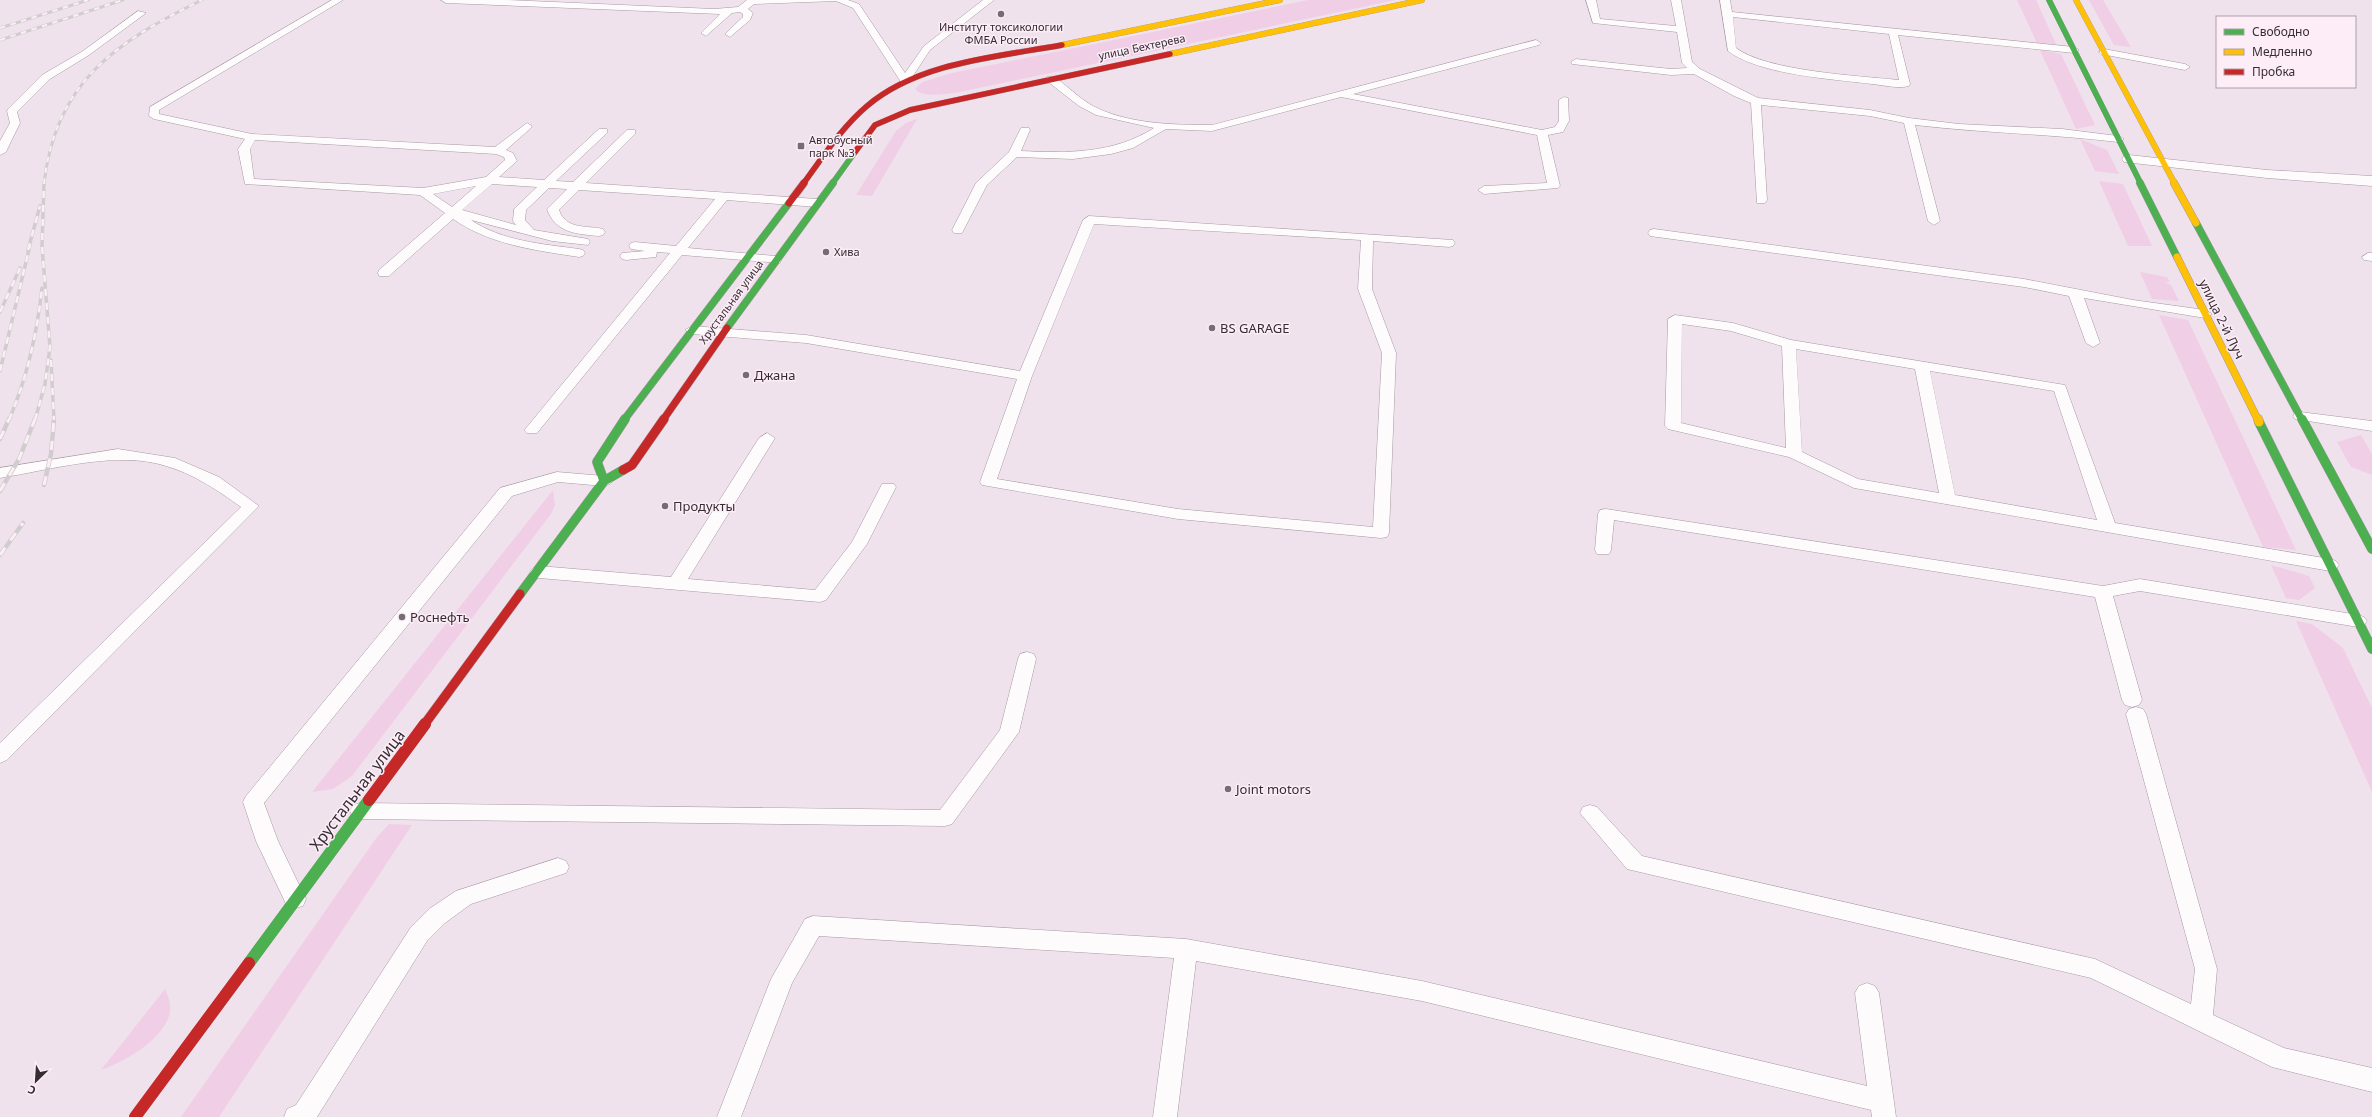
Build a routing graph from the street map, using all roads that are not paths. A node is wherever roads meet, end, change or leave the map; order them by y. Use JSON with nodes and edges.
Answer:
{"nodes":[{"id":1,"x":338,"y":0,"type":"edge"},
{"id":2,"x":446,"y":0,"type":"edge"},
{"id":3,"x":752,"y":0,"type":"edge"},
{"id":4,"x":833,"y":0,"type":"edge"},
{"id":5,"x":840,"y":0,"type":"edge"},
{"id":6,"x":989,"y":0,"type":"edge"},
{"id":7,"x":1280,"y":0,"type":"edge"},
{"id":8,"x":1422,"y":0,"type":"edge"},
{"id":9,"x":1591,"y":0,"type":"edge"},
{"id":10,"x":1676,"y":0,"type":"edge"},
{"id":11,"x":1725,"y":0,"type":"edge"},
{"id":12,"x":2049,"y":0,"type":"edge"},
{"id":13,"x":2076,"y":0,"type":"edge"},
{"id":14,"x":639,"y":4,"type":"edge"},
{"id":15,"x":742,"y":9,"type":"junction"},
{"id":16,"x":729,"y":11,"type":"junction"},
{"id":17,"x":141,"y":13,"type":"dead end"},
{"id":18,"x":1728,"y":14,"type":"junction"},
{"id":19,"x":1680,"y":29,"type":"junction"},
{"id":20,"x":1893,"y":32,"type":"junction"},
{"id":21,"x":706,"y":33,"type":"dead end"},
{"id":22,"x":730,"y":34,"type":"dead end"},
{"id":23,"x":1536,"y":43,"type":"dead end"},
{"id":24,"x":2074,"y":50,"type":"junction"},
{"id":25,"x":2104,"y":52,"type":"junction"},
{"id":26,"x":1576,"y":62,"type":"dead end"},
{"id":27,"x":2185,"y":67,"type":"dead end"},
{"id":28,"x":1696,"y":71,"type":"junction"},
{"id":29,"x":1051,"y":79,"type":"junction"},
{"id":30,"x":905,"y":80,"type":"junction"},
{"id":31,"x":1341,"y":95,"type":"junction"},
{"id":32,"x":905,"y":96,"type":"dead end"},
{"id":33,"x":915,"y":99,"type":"dead end"},
{"id":34,"x":1564,"y":100,"type":"dead end"},
{"id":35,"x":1756,"y":100,"type":"junction"},
{"id":36,"x":947,"y":101,"type":"junction"},
{"id":37,"x":12,"y":112,"type":"junction"},
{"id":38,"x":0,"y":113,"type":"edge"},
{"id":39,"x":1909,"y":120,"type":"junction"},
{"id":40,"x":527,"y":126,"type":"dead end"},
{"id":41,"x":848,"y":126,"type":"joint"},
{"id":42,"x":1164,"y":126,"type":"junction"},
{"id":43,"x":871,"y":129,"type":"joint"},
{"id":44,"x":603,"y":130,"type":"dead end"},
{"id":45,"x":1025,"y":130,"type":"dead end"},
{"id":46,"x":631,"y":132,"type":"dead end"},
{"id":47,"x":1542,"y":133,"type":"junction"},
{"id":48,"x":252,"y":137,"type":"junction"},
{"id":49,"x":2118,"y":139,"type":"junction"},
{"id":50,"x":498,"y":151,"type":"junction"},
{"id":51,"x":0,"y":152,"type":"edge"},
{"id":52,"x":1014,"y":154,"type":"junction"},
{"id":53,"x":2129,"y":159,"type":"junction"},
{"id":54,"x":2164,"y":163,"type":"junction"},
{"id":55,"x":490,"y":180,"type":"junction"},
{"id":56,"x":2372,"y":181,"type":"edge"},
{"id":57,"x":547,"y":184,"type":"junction"},
{"id":58,"x":576,"y":186,"type":"junction"},
{"id":59,"x":1484,"y":190,"type":"dead end"},
{"id":60,"x":423,"y":192,"type":"junction"},
{"id":61,"x":723,"y":197,"type":"junction"},
{"id":62,"x":1761,"y":200,"type":"dead end"},
{"id":63,"x":790,"y":201,"type":"junction"},
{"id":64,"x":817,"y":203,"type":"junction"},
{"id":65,"x":454,"y":212,"type":"junction"},
{"id":66,"x":1934,"y":221,"type":"dead end"},
{"id":67,"x":529,"y":230,"type":"junction"},
{"id":68,"x":958,"y":230,"type":"dead end"},
{"id":69,"x":598,"y":232,"type":"dead end"},
{"id":70,"x":1654,"y":232,"type":"dead end"},
{"id":71,"x":644,"y":236,"type":"dead end"},
{"id":72,"x":1367,"y":237,"type":"junction"},
{"id":73,"x":589,"y":242,"type":"dead end"},
{"id":74,"x":1449,"y":242,"type":"dead end"},
{"id":75,"x":636,"y":246,"type":"dead end"},
{"id":76,"x":680,"y":250,"type":"junction"},
{"id":77,"x":579,"y":253,"type":"dead end"},
{"id":78,"x":626,"y":256,"type":"dead end"},
{"id":79,"x":746,"y":259,"type":"junction"},
{"id":80,"x":776,"y":260,"type":"junction"},
{"id":81,"x":384,"y":273,"type":"dead end"},
{"id":82,"x":2074,"y":293,"type":"junction"},
{"id":83,"x":2205,"y":314,"type":"junction"},
{"id":84,"x":692,"y":330,"type":"junction"},
{"id":85,"x":724,"y":332,"type":"junction"},
{"id":86,"x":2093,"y":343,"type":"dead end"},
{"id":87,"x":1790,"y":344,"type":"junction"},
{"id":88,"x":1922,"y":366,"type":"junction"},
{"id":89,"x":1025,"y":376,"type":"junction"},
{"id":90,"x":2300,"y":416,"type":"junction"},
{"id":91,"x":2372,"y":426,"type":"edge"},
{"id":92,"x":532,"y":430,"type":"dead end"},
{"id":93,"x":766,"y":438,"type":"dead end"},
{"id":94,"x":1794,"y":454,"type":"junction"},
{"id":95,"x":0,"y":473,"type":"edge"},
{"id":96,"x":604,"y":481,"type":"junction"},
{"id":97,"x":888,"y":487,"type":"dead end"},
{"id":98,"x":1948,"y":500,"type":"junction"},
{"id":99,"x":2108,"y":527,"type":"junction"},
{"id":100,"x":2372,"y":549,"type":"edge"},
{"id":101,"x":1603,"y":550,"type":"dead end"},
{"id":102,"x":2330,"y":565,"type":"junction"},
{"id":103,"x":539,"y":572,"type":"junction"},
{"id":104,"x":676,"y":584,"type":"junction"},
{"id":105,"x":2103,"y":592,"type":"junction"},
{"id":106,"x":2358,"y":621,"type":"junction"},
{"id":107,"x":2372,"y":649,"type":"edge"},
{"id":108,"x":1027,"y":659,"type":"dead end"},
{"id":109,"x":0,"y":755,"type":"edge"},
{"id":110,"x":360,"y":811,"type":"junction"},
{"id":111,"x":1590,"y":813,"type":"dead end"},
{"id":112,"x":558,"y":866,"type":"dead end"},
{"id":113,"x":295,"y":899,"type":"junction"},
{"id":114,"x":1186,"y":949,"type":"junction"},
{"id":115,"x":1867,"y":993,"type":"dead end"},
{"id":116,"x":2201,"y":1020,"type":"junction"},
{"id":117,"x":2372,"y":1080,"type":"edge"},
{"id":118,"x":1883,"y":1109,"type":"edge"},
{"id":119,"x":135,"y":1117,"type":"edge"},
{"id":120,"x":296,"y":1117,"type":"edge"},
{"id":121,"x":729,"y":1117,"type":"edge"},
{"id":122,"x":1165,"y":1117,"type":"edge"}],
"edges":[{"from":1,"to":48,"type":"lane"},
{"from":2,"to":14,"type":"lane"},
{"from":3,"to":4,"type":"lane"},
{"from":3,"to":15,"type":"lane"},
{"from":5,"to":30,"type":"lane"},
{"from":6,"to":30,"type":"lane"},
{"from":7,"to":30,"type":"street","name":"улица Бехтерева"},
{"from":8,"to":29,"type":"street","name":"улица Бехтерева"},
{"from":9,"to":19,"type":"lane"},
{"from":10,"to":19,"type":"lane"},
{"from":11,"to":18,"type":"lane"},
{"from":12,"to":24,"type":"street","name":"улица 2-й Луч"},
{"from":13,"to":25,"type":"street","name":"улица 2-й Луч"},
{"from":14,"to":16,"type":"lane"},
{"from":15,"to":16,"type":"lane"},
{"from":15,"to":22,"type":"lane"},
{"from":16,"to":21,"type":"lane"},
{"from":17,"to":37,"type":"lane"},
{"from":18,"to":20,"type":"lane"},
{"from":18,"to":20,"type":"lane"},
{"from":19,"to":28,"type":"lane"},
{"from":20,"to":24,"type":"lane"},
{"from":23,"to":31,"type":"lane"},
{"from":24,"to":49,"type":"street","name":"улица 2-й Луч"},
{"from":25,"to":27,"type":"lane"},
{"from":25,"to":54,"type":"street","name":"улица 2-й Луч"},
{"from":26,"to":28,"type":"lane"},
{"from":28,"to":35,"type":"lane"},
{"from":29,"to":36,"type":"street","name":"улица Бехтерева"},
{"from":29,"to":42,"type":"lane"},
{"from":30,"to":32,"type":"street"},
{"from":30,"to":41,"type":"street","name":"улица Бехтерева"},
{"from":31,"to":42,"type":"lane"},
{"from":31,"to":47,"type":"lane"},
{"from":33,"to":36,"type":"street"},
{"from":34,"to":47,"type":"lane"},
{"from":35,"to":39,"type":"lane"},
{"from":35,"to":62,"type":"lane"},
{"from":36,"to":43,"type":"street","name":"улица Бехтерева"},
{"from":37,"to":38,"type":"lane"},
{"from":37,"to":51,"type":"lane"},
{"from":39,"to":49,"type":"lane"},
{"from":39,"to":66,"type":"lane"},
{"from":40,"to":50,"type":"lane"},
{"from":41,"to":63,"type":"street","name":"Хрустальная улица"},
{"from":42,"to":52,"type":"lane"},
{"from":43,"to":64,"type":"street","name":"Хрустальная улица"},
{"from":44,"to":57,"type":"lane"},
{"from":45,"to":52,"type":"lane"},
{"from":46,"to":58,"type":"lane"},
{"from":47,"to":59,"type":"lane"},
{"from":48,"to":50,"type":"lane"},
{"from":48,"to":60,"type":"lane"},
{"from":49,"to":53,"type":"street","name":"улица 2-й Луч"},
{"from":50,"to":55,"type":"lane"},
{"from":52,"to":68,"type":"lane"},
{"from":53,"to":54,"type":"street"},
{"from":53,"to":83,"type":"street","name":"улица 2-й Луч"},
{"from":54,"to":56,"type":"street"},
{"from":54,"to":90,"type":"street","name":"улица 2-й Луч"},
{"from":55,"to":57,"type":"lane"},
{"from":55,"to":60,"type":"lane"},
{"from":55,"to":65,"type":"lane"},
{"from":57,"to":58,"type":"lane"},
{"from":57,"to":67,"type":"lane"},
{"from":58,"to":61,"type":"lane"},
{"from":58,"to":69,"type":"lane"},
{"from":60,"to":65,"type":"lane"},
{"from":61,"to":63,"type":"lane"},
{"from":61,"to":76,"type":"lane"},
{"from":63,"to":64,"type":"lane"},
{"from":63,"to":79,"type":"street","name":"Хрустальная улица"},
{"from":64,"to":80,"type":"street","name":"Хрустальная улица"},
{"from":65,"to":67,"type":"lane"},
{"from":65,"to":77,"type":"lane"},
{"from":65,"to":81,"type":"lane"},
{"from":67,"to":73,"type":"lane"},
{"from":70,"to":82,"type":"lane"},
{"from":71,"to":76,"type":"lane"},
{"from":72,"to":74,"type":"lane"},
{"from":72,"to":89,"type":"lane"},
{"from":72,"to":89,"type":"lane"},
{"from":75,"to":76,"type":"lane"},
{"from":76,"to":78,"type":"lane"},
{"from":76,"to":79,"type":"lane"},
{"from":76,"to":92,"type":"lane"},
{"from":79,"to":80,"type":"lane"},
{"from":79,"to":84,"type":"street","name":"Хрустальная улица"},
{"from":80,"to":85,"type":"street","name":"Хрустальная улица"},
{"from":82,"to":83,"type":"lane"},
{"from":82,"to":86,"type":"lane"},
{"from":83,"to":102,"type":"street","name":"улица 2-й Луч"},
{"from":84,"to":85,"type":"lane"},
{"from":84,"to":96,"type":"street","name":"Хрустальная улица"},
{"from":85,"to":89,"type":"lane"},
{"from":85,"to":96,"type":"street","name":"Хрустальная улица"},
{"from":87,"to":88,"type":"lane"},
{"from":87,"to":94,"type":"lane"},
{"from":87,"to":94,"type":"lane"},
{"from":88,"to":98,"type":"lane"},
{"from":88,"to":99,"type":"lane"},
{"from":90,"to":91,"type":"lane"},
{"from":90,"to":100,"type":"street","name":"улица 2-й Луч"},
{"from":93,"to":104,"type":"lane"},
{"from":94,"to":98,"type":"lane"},
{"from":95,"to":109,"type":"lane"},
{"from":96,"to":103,"type":"street","name":"Хрустальная улица"},
{"from":96,"to":113,"type":"lane"},
{"from":97,"to":104,"type":"lane"},
{"from":98,"to":99,"type":"lane"},
{"from":99,"to":102,"type":"lane"},
{"from":101,"to":105,"type":"lane"},
{"from":102,"to":106,"type":"street","name":"улица 2-й Луч"},
{"from":103,"to":104,"type":"lane"},
{"from":103,"to":110,"type":"street","name":"Хрустальная улица"},
{"from":105,"to":106,"type":"lane"},
{"from":105,"to":116,"type":"lane"},
{"from":106,"to":107,"type":"street","name":"улица 2-й Луч"},
{"from":108,"to":110,"type":"lane"},
{"from":110,"to":113,"type":"street","name":"Хрустальная улица"},
{"from":111,"to":116,"type":"lane"},
{"from":112,"to":120,"type":"lane"},
{"from":113,"to":119,"type":"street","name":"Хрустальная улица"},
{"from":114,"to":118,"type":"lane"},
{"from":114,"to":121,"type":"lane"},
{"from":114,"to":122,"type":"lane"},
{"from":115,"to":118,"type":"lane"},
{"from":116,"to":117,"type":"lane"}]}
